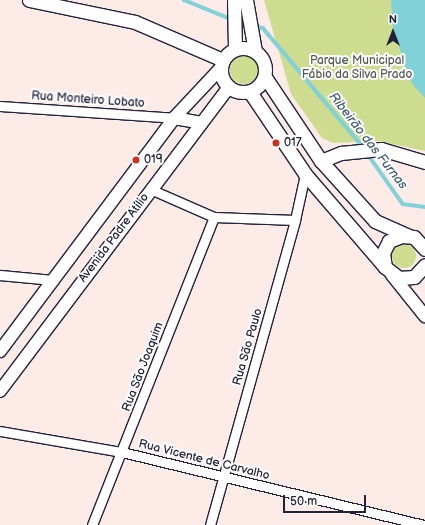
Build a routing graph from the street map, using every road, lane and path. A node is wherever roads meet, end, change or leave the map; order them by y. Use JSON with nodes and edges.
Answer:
{"nodes":[{"id":1,"x":29,"y":0,"type":"edge"},
{"id":2,"x":234,"y":0,"type":"edge"},
{"id":3,"x":247,"y":1,"type":"edge"},
{"id":4,"x":235,"y":49,"type":"junction"},
{"id":5,"x":255,"y":51,"type":"junction"},
{"id":6,"x":222,"y":64,"type":"junction"},
{"id":7,"x":265,"y":77,"type":"junction"},
{"id":8,"x":229,"y":87,"type":"junction"},
{"id":9,"x":250,"y":92,"type":"junction"},
{"id":10,"x":0,"y":106,"type":"edge"},
{"id":11,"x":174,"y":118,"type":"junction"},
{"id":12,"x":202,"y":122,"type":"junction"},
{"id":13,"x":321,"y":161,"type":"junction"},
{"id":14,"x":425,"y":162,"type":"edge"},
{"id":15,"x":305,"y":174,"type":"junction"},
{"id":16,"x":150,"y":189,"type":"junction"},
{"id":17,"x":214,"y":217,"type":"junction"},
{"id":18,"x":295,"y":220,"type":"junction"},
{"id":19,"x":409,"y":236,"type":"junction"},
{"id":20,"x":425,"y":249,"type":"edge"},
{"id":21,"x":425,"y":265,"type":"edge"},
{"id":22,"x":389,"y":271,"type":"junction"},
{"id":23,"x":0,"y":275,"type":"edge"},
{"id":24,"x":54,"y":280,"type":"junction"},
{"id":25,"x":425,"y":316,"type":"edge"},
{"id":26,"x":0,"y":351,"type":"edge"},
{"id":27,"x":0,"y":391,"type":"edge"},
{"id":28,"x":0,"y":431,"type":"edge"},
{"id":29,"x":122,"y":452,"type":"junction"},
{"id":30,"x":224,"y":477,"type":"junction"},
{"id":31,"x":92,"y":525,"type":"edge"},
{"id":32,"x":210,"y":525,"type":"edge"},
{"id":33,"x":423,"y":525,"type":"edge"}],
"edges":[{"from":1,"to":6,"type":"main road"},
{"from":2,"to":4,"type":"main road"},
{"from":3,"to":5,"type":"main road"},
{"from":4,"to":5,"type":"main road"},
{"from":4,"to":6,"type":"main road"},
{"from":5,"to":7,"type":"main road"},
{"from":6,"to":8,"type":"main road"},
{"from":6,"to":11,"type":"street","name":"Avenida Padre Atílio"},
{"from":7,"to":9,"type":"main road"},
{"from":7,"to":13,"type":"main road"},
{"from":8,"to":9,"type":"main road"},
{"from":8,"to":12,"type":"street","name":"Avenida Padre Atílio"},
{"from":9,"to":15,"type":"main road"},
{"from":10,"to":11,"type":"street","name":"Rua Monteiro Lobato"},
{"from":11,"to":12,"type":"street"},
{"from":11,"to":24,"type":"street","name":"Avenida Padre Atílio"},
{"from":12,"to":16,"type":"street","name":"Avenida Padre Atílio"},
{"from":13,"to":14,"type":"main road"},
{"from":13,"to":19,"type":"main road"},
{"from":15,"to":18,"type":"street","name":"Rua São Paulo"},
{"from":15,"to":22,"type":"main road"},
{"from":16,"to":17,"type":"street"},
{"from":16,"to":27,"type":"street","name":"Avenida Padre Atílio"},
{"from":17,"to":18,"type":"street"},
{"from":17,"to":29,"type":"street","name":"Rua São Joaquim"},
{"from":18,"to":30,"type":"street","name":"Rua São Paulo"},
{"from":19,"to":20,"type":"main road"},
{"from":19,"to":22,"type":"main road"},
{"from":21,"to":22,"type":"main road"},
{"from":22,"to":25,"type":"street"},
{"from":23,"to":24,"type":"street"},
{"from":24,"to":26,"type":"street","name":"Avenida Padre Atílio"},
{"from":28,"to":29,"type":"street","name":"Rua Vicente de Carvalho"},
{"from":29,"to":30,"type":"street","name":"Rua Vicente de Carvalho"},
{"from":29,"to":31,"type":"street","name":"Rua São Joaquim"},
{"from":30,"to":32,"type":"street","name":"Rua São Paulo"},
{"from":30,"to":33,"type":"street","name":"Rua Vicente de Carvalho"}]}
